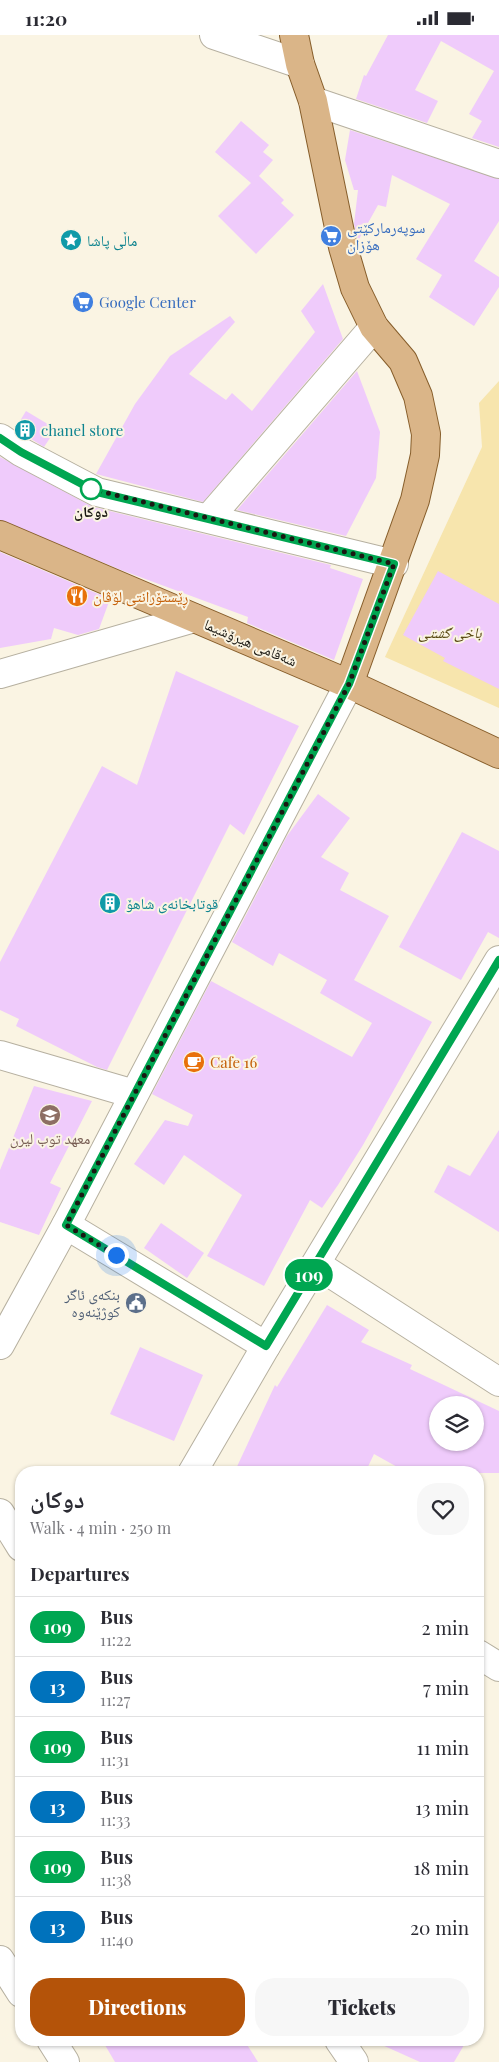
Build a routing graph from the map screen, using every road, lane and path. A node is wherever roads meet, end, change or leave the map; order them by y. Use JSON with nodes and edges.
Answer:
{"nodes":[{"id":1,"x":214,"y":35,"type":"edge"},
{"id":2,"x":294,"y":35,"type":"edge"},
{"id":3,"x":300,"y":64,"type":"junction"},
{"id":4,"x":313,"y":101,"type":"junction"},
{"id":5,"x":499,"y":164,"type":"edge"},
{"id":6,"x":374,"y":327,"type":"junction"},
{"id":7,"x":0,"y":438,"type":"edge"},
{"id":8,"x":209,"y":518,"type":"junction"},
{"id":9,"x":0,"y":535,"type":"edge"},
{"id":10,"x":394,"y":564,"type":"junction"},
{"id":11,"x":194,"y":618,"type":"junction"},
{"id":12,"x":0,"y":675,"type":"edge"},
{"id":13,"x":349,"y":684,"type":"junction"},
{"id":14,"x":499,"y":754,"type":"edge"},
{"id":15,"x":499,"y":960,"type":"edge"},
{"id":16,"x":0,"y":1055,"type":"edge"},
{"id":17,"x":134,"y":1094,"type":"junction"},
{"id":18,"x":66,"y":1225,"type":"junction"},
{"id":19,"x":316,"y":1264,"type":"junction"},
{"id":20,"x":0,"y":1345,"type":"edge"},
{"id":21,"x":266,"y":1346,"type":"junction"},
{"id":22,"x":499,"y":1382,"type":"edge"},
{"id":23,"x":196,"y":1466,"type":"edge"},
{"id":24,"x":0,"y":1513,"type":"edge"},
{"id":25,"x":15,"y":1537,"type":"edge"},
{"id":26,"x":484,"y":1658,"type":"edge"},
{"id":27,"x":499,"y":1667,"type":"edge"},
{"id":28,"x":0,"y":1960,"type":"edge"},
{"id":29,"x":15,"y":1984,"type":"edge"},
{"id":30,"x":55,"y":2046,"type":"edge"},
{"id":31,"x":343,"y":2046,"type":"edge"},
{"id":32,"x":65,"y":2062,"type":"edge"},
{"id":33,"x":354,"y":2062,"type":"edge"}],
"edges":[{"from":1,"to":3,"type":"street"},
{"from":2,"to":3,"type":"main road"},
{"from":3,"to":4,"type":"main road"},
{"from":4,"to":5,"type":"street"},
{"from":4,"to":6,"type":"main road"},
{"from":6,"to":8,"type":"street"},
{"from":6,"to":10,"type":"main road"},
{"from":7,"to":8,"type":"street"},
{"from":8,"to":10,"type":"street"},
{"from":9,"to":11,"type":"main road","name":"شەقامی هیرۆشیما"},
{"from":10,"to":13,"type":"main road"},
{"from":11,"to":12,"type":"street"},
{"from":11,"to":13,"type":"main road","name":"شەقامی هیرۆشیما"},
{"from":13,"to":14,"type":"main road","name":"شەقامی هیرۆشیما"},
{"from":13,"to":17,"type":"street"},
{"from":15,"to":19,"type":"street"},
{"from":16,"to":17,"type":"street"},
{"from":17,"to":18,"type":"street"},
{"from":18,"to":20,"type":"street"},
{"from":18,"to":21,"type":"street"},
{"from":19,"to":21,"type":"street"},
{"from":19,"to":22,"type":"street"},
{"from":21,"to":23,"type":"street"},
{"from":24,"to":25,"type":"street"},
{"from":26,"to":27,"type":"street"},
{"from":28,"to":29,"type":"street"},
{"from":30,"to":32,"type":"street"},
{"from":31,"to":33,"type":"street"}]}
